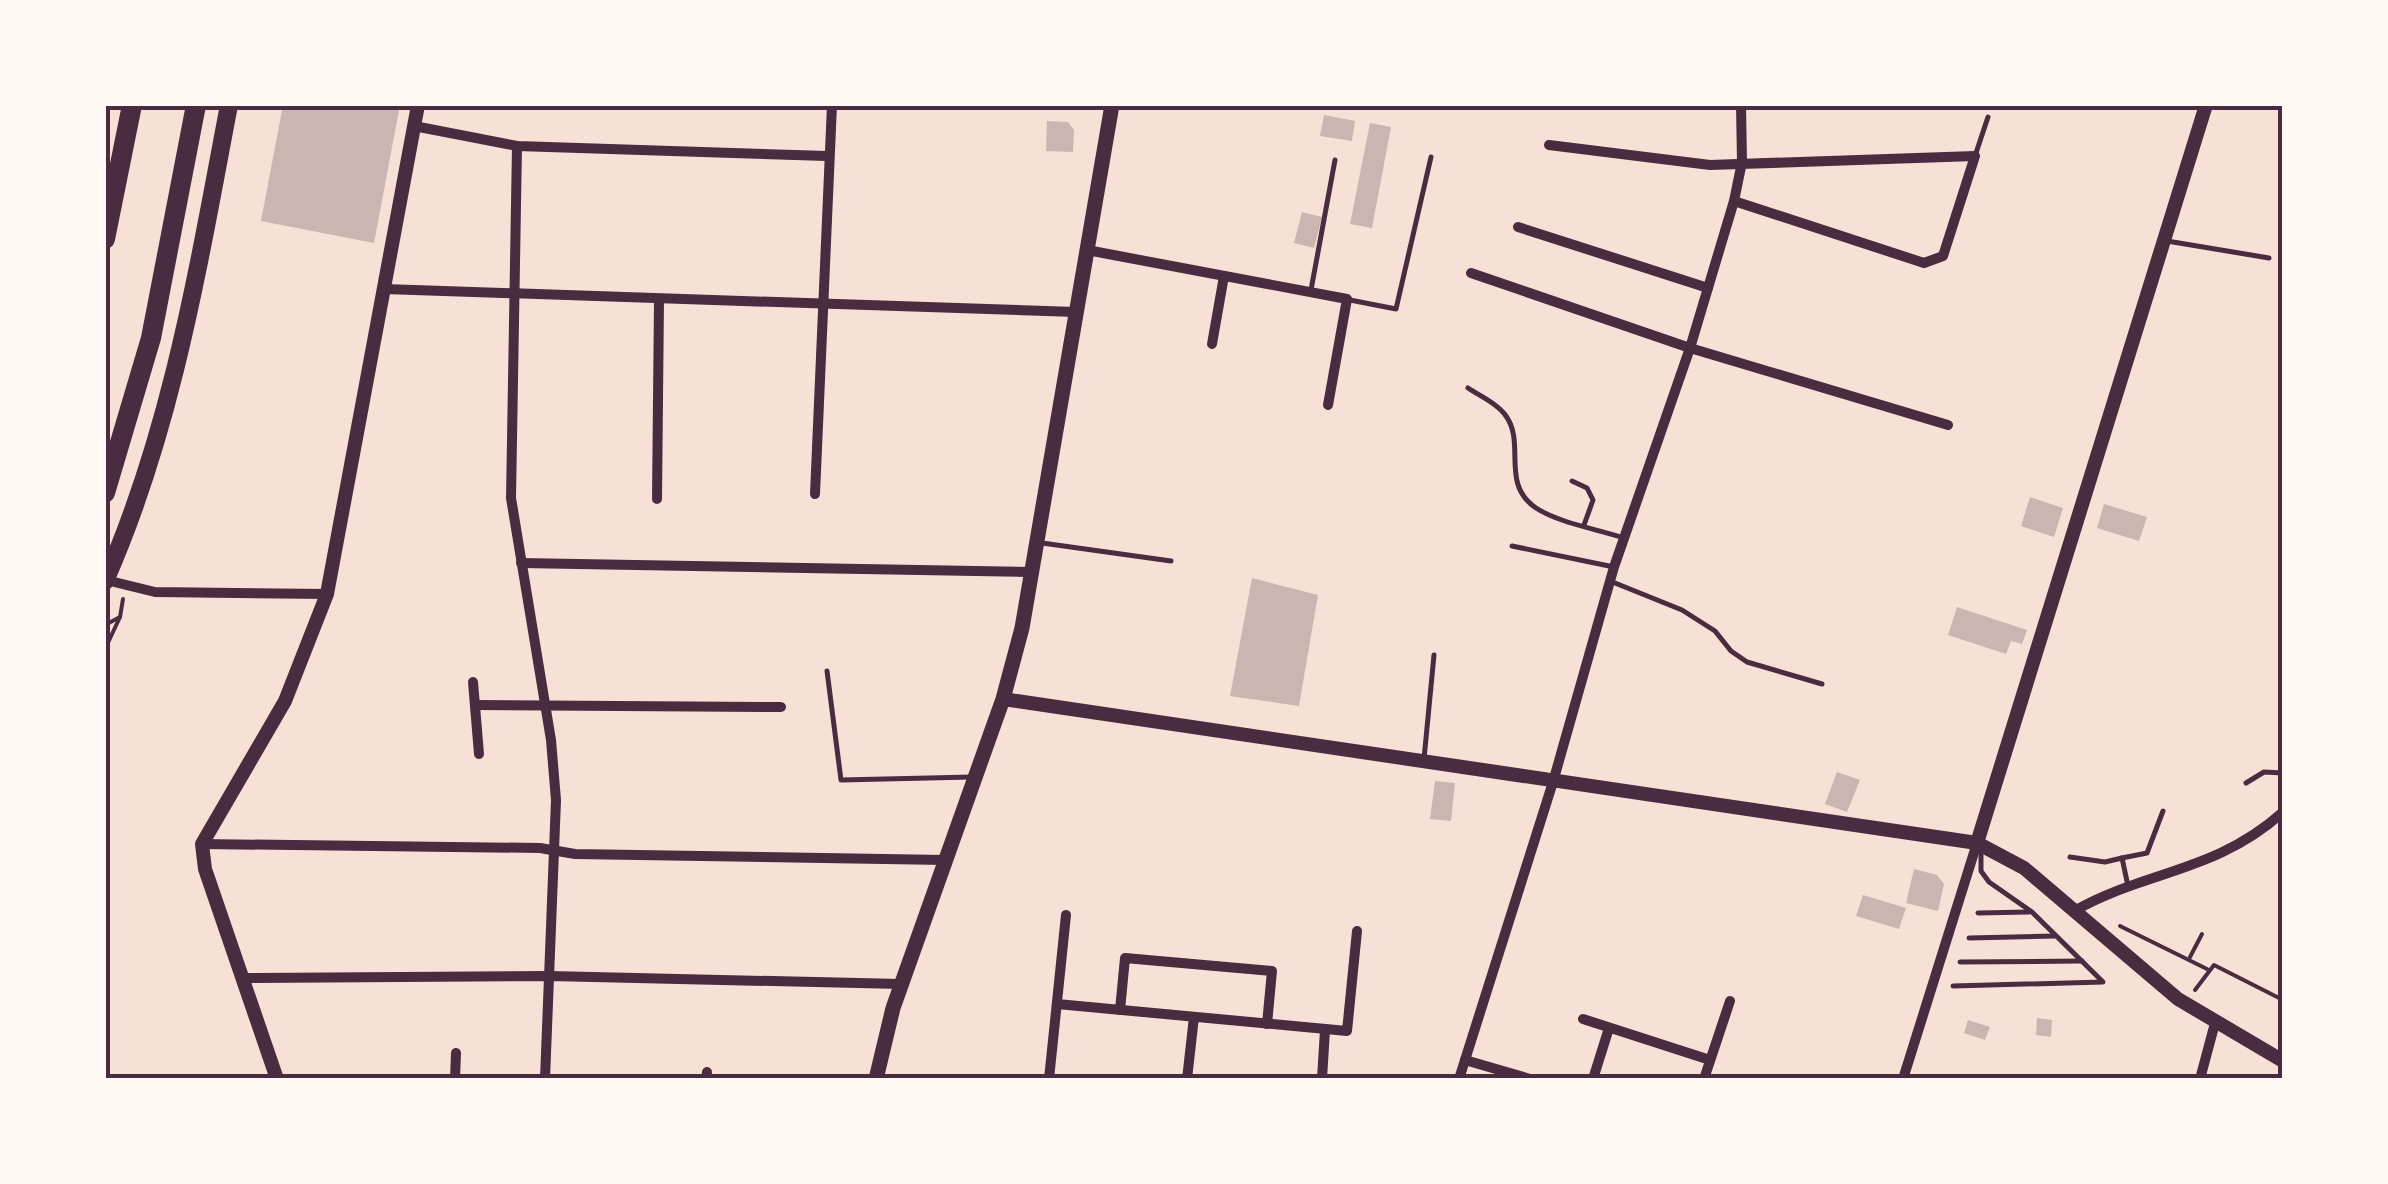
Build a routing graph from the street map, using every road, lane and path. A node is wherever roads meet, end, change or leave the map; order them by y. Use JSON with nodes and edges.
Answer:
{"nodes":[{"id":1,"x":132,"y":105,"type":"edge"},
{"id":2,"x":196,"y":105,"type":"edge"},
{"id":3,"x":229,"y":105,"type":"edge"},
{"id":4,"x":418,"y":105,"type":"edge"},
{"id":5,"x":832,"y":105,"type":"edge"},
{"id":6,"x":1112,"y":105,"type":"edge"},
{"id":7,"x":1741,"y":105,"type":"edge"},
{"id":8,"x":2206,"y":105,"type":"edge"},
{"id":9,"x":1988,"y":118,"type":"dead end"},
{"id":10,"x":414,"y":126,"type":"junction"},
{"id":11,"x":1548,"y":145,"type":"dead end"},
{"id":12,"x":517,"y":146,"type":"junction"},
{"id":13,"x":827,"y":156,"type":"junction"},
{"id":14,"x":1975,"y":156,"type":"junction"},
{"id":15,"x":1431,"y":157,"type":"dead end"},
{"id":16,"x":1335,"y":160,"type":"dead end"},
{"id":17,"x":1742,"y":162,"type":"junction"},
{"id":18,"x":1734,"y":201,"type":"junction"},
{"id":19,"x":1518,"y":227,"type":"dead end"},
{"id":20,"x":105,"y":238,"type":"edge"},
{"id":21,"x":2164,"y":241,"type":"junction"},
{"id":22,"x":1087,"y":250,"type":"junction"},
{"id":23,"x":2269,"y":258,"type":"dead end"},
{"id":24,"x":1471,"y":272,"type":"dead end"},
{"id":25,"x":1224,"y":276,"type":"junction"},
{"id":26,"x":384,"y":288,"type":"junction"},
{"id":27,"x":1708,"y":288,"type":"junction"},
{"id":28,"x":1311,"y":292,"type":"junction"},
{"id":29,"x":517,"y":295,"type":"junction"},
{"id":30,"x":1347,"y":299,"type":"junction"},
{"id":31,"x":659,"y":300,"type":"junction"},
{"id":32,"x":822,"y":304,"type":"junction"},
{"id":33,"x":1076,"y":312,"type":"junction"},
{"id":34,"x":1212,"y":344,"type":"dead end"},
{"id":35,"x":1690,"y":348,"type":"junction"},
{"id":36,"x":1468,"y":388,"type":"dead end"},
{"id":37,"x":1328,"y":405,"type":"dead end"},
{"id":38,"x":1948,"y":424,"type":"dead end"},
{"id":39,"x":1572,"y":480,"type":"dead end"},
{"id":40,"x":105,"y":493,"type":"edge"},
{"id":41,"x":814,"y":494,"type":"dead end"},
{"id":42,"x":656,"y":499,"type":"dead end"},
{"id":43,"x":1584,"y":525,"type":"junction"},
{"id":44,"x":1624,"y":538,"type":"junction"},
{"id":45,"x":1039,"y":543,"type":"junction"},
{"id":46,"x":1512,"y":546,"type":"dead end"},
{"id":47,"x":1171,"y":561,"type":"dead end"},
{"id":48,"x":521,"y":563,"type":"junction"},
{"id":49,"x":1614,"y":568,"type":"junction"},
{"id":50,"x":1033,"y":572,"type":"junction"},
{"id":51,"x":105,"y":580,"type":"edge"},
{"id":52,"x":1610,"y":580,"type":"junction"},
{"id":53,"x":126,"y":584,"type":"junction"},
{"id":54,"x":327,"y":594,"type":"junction"},
{"id":55,"x":120,"y":617,"type":"junction"},
{"id":56,"x":105,"y":625,"type":"edge"},
{"id":57,"x":105,"y":649,"type":"edge"},
{"id":58,"x":1434,"y":655,"type":"dead end"},
{"id":59,"x":827,"y":671,"type":"dead end"},
{"id":60,"x":473,"y":682,"type":"dead end"},
{"id":61,"x":1822,"y":684,"type":"dead end"},
{"id":62,"x":1003,"y":699,"type":"junction"},
{"id":63,"x":475,"y":705,"type":"junction"},
{"id":64,"x":545,"y":706,"type":"junction"},
{"id":65,"x":782,"y":707,"type":"dead end"},
{"id":66,"x":479,"y":754,"type":"dead end"},
{"id":67,"x":1423,"y":762,"type":"junction"},
{"id":68,"x":2283,"y":773,"type":"edge"},
{"id":69,"x":976,"y":776,"type":"junction"},
{"id":70,"x":1553,"y":782,"type":"junction"},
{"id":71,"x":2246,"y":782,"type":"dead end"},
{"id":72,"x":2162,"y":811,"type":"dead end"},
{"id":73,"x":2283,"y":812,"type":"edge"},
{"id":74,"x":1979,"y":843,"type":"junction"},
{"id":75,"x":202,"y":844,"type":"junction"},
{"id":76,"x":556,"y":850,"type":"junction"},
{"id":77,"x":2070,"y":857,"type":"dead end"},
{"id":78,"x":2122,"y":858,"type":"junction"},
{"id":79,"x":946,"y":860,"type":"junction"},
{"id":80,"x":2129,"y":889,"type":"junction"},
{"id":81,"x":2089,"y":902,"type":"junction"},
{"id":82,"x":2074,"y":911,"type":"junction"},
{"id":83,"x":1978,"y":912,"type":"dead end"},
{"id":84,"x":2032,"y":912,"type":"junction"},
{"id":85,"x":1066,"y":915,"type":"dead end"},
{"id":86,"x":1357,"y":930,"type":"dead end"},
{"id":87,"x":2202,"y":934,"type":"dead end"},
{"id":88,"x":2058,"y":936,"type":"junction"},
{"id":89,"x":1969,"y":938,"type":"dead end"},
{"id":90,"x":2189,"y":958,"type":"junction"},
{"id":91,"x":1960,"y":962,"type":"dead end"},
{"id":92,"x":2084,"y":962,"type":"junction"},
{"id":93,"x":2207,"y":970,"type":"junction"},
{"id":94,"x":550,"y":976,"type":"junction"},
{"id":95,"x":242,"y":978,"type":"junction"},
{"id":96,"x":901,"y":984,"type":"junction"},
{"id":97,"x":1953,"y":986,"type":"dead end"},
{"id":98,"x":2191,"y":995,"type":"dead end"},
{"id":99,"x":2283,"y":1000,"type":"edge"},
{"id":100,"x":1730,"y":1001,"type":"dead end"},
{"id":101,"x":1057,"y":1004,"type":"junction"},
{"id":102,"x":1120,"y":1010,"type":"junction"},
{"id":103,"x":1194,"y":1017,"type":"junction"},
{"id":104,"x":1582,"y":1019,"type":"dead end"},
{"id":105,"x":1267,"y":1024,"type":"junction"},
{"id":106,"x":2215,"y":1024,"type":"junction"},
{"id":107,"x":1610,"y":1028,"type":"junction"},
{"id":108,"x":1326,"y":1030,"type":"junction"},
{"id":109,"x":456,"y":1053,"type":"dead end"},
{"id":110,"x":1465,"y":1060,"type":"junction"},
{"id":111,"x":1710,"y":1060,"type":"junction"},
{"id":112,"x":2283,"y":1062,"type":"edge"},
{"id":113,"x":278,"y":1079,"type":"edge"},
{"id":114,"x":455,"y":1079,"type":"edge"},
{"id":115,"x":545,"y":1079,"type":"edge"},
{"id":116,"x":876,"y":1079,"type":"edge"},
{"id":117,"x":1048,"y":1079,"type":"edge"},
{"id":118,"x":1188,"y":1079,"type":"edge"},
{"id":119,"x":1322,"y":1079,"type":"edge"},
{"id":120,"x":1460,"y":1079,"type":"edge"},
{"id":121,"x":1530,"y":1079,"type":"edge"},
{"id":122,"x":1593,"y":1079,"type":"edge"},
{"id":123,"x":1704,"y":1079,"type":"edge"},
{"id":124,"x":1902,"y":1079,"type":"edge"},
{"id":125,"x":2200,"y":1079,"type":"edge"}],
"edges":[{"from":1,"to":20,"type":"highway"},
{"from":2,"to":40,"type":"highway"},
{"from":3,"to":51,"type":"main road"},
{"from":4,"to":10,"type":"street"},
{"from":5,"to":13,"type":"street"},
{"from":6,"to":22,"type":"main road"},
{"from":7,"to":17,"type":"street"},
{"from":8,"to":21,"type":"street"},
{"from":9,"to":14,"type":"lane"},
{"from":10,"to":12,"type":"street"},
{"from":10,"to":26,"type":"street"},
{"from":11,"to":17,"type":"street"},
{"from":12,"to":13,"type":"street"},
{"from":12,"to":29,"type":"street"},
{"from":13,"to":32,"type":"street"},
{"from":14,"to":17,"type":"street"},
{"from":14,"to":18,"type":"street"},
{"from":15,"to":30,"type":"lane"},
{"from":16,"to":28,"type":"lane"},
{"from":17,"to":18,"type":"street"},
{"from":18,"to":27,"type":"street"},
{"from":19,"to":27,"type":"street"},
{"from":21,"to":23,"type":"lane"},
{"from":21,"to":74,"type":"street"},
{"from":22,"to":25,"type":"street"},
{"from":22,"to":33,"type":"main road"},
{"from":24,"to":35,"type":"street"},
{"from":25,"to":28,"type":"street"},
{"from":25,"to":34,"type":"street"},
{"from":26,"to":29,"type":"street"},
{"from":26,"to":54,"type":"street"},
{"from":27,"to":35,"type":"street"},
{"from":28,"to":30,"type":"street"},
{"from":29,"to":31,"type":"street"},
{"from":29,"to":48,"type":"street"},
{"from":30,"to":37,"type":"street"},
{"from":31,"to":32,"type":"street"},
{"from":31,"to":42,"type":"street"},
{"from":32,"to":33,"type":"street"},
{"from":32,"to":41,"type":"street"},
{"from":33,"to":45,"type":"main road"},
{"from":35,"to":38,"type":"street"},
{"from":35,"to":44,"type":"street"},
{"from":36,"to":43,"type":"lane"},
{"from":39,"to":43,"type":"lane"},
{"from":43,"to":44,"type":"lane"},
{"from":44,"to":49,"type":"street"},
{"from":45,"to":47,"type":"lane"},
{"from":45,"to":50,"type":"main road"},
{"from":46,"to":49,"type":"lane"},
{"from":48,"to":50,"type":"street"},
{"from":48,"to":64,"type":"street"},
{"from":49,"to":52,"type":"street"},
{"from":50,"to":62,"type":"main road"},
{"from":51,"to":53,"type":"street"},
{"from":52,"to":61,"type":"lane"},
{"from":52,"to":70,"type":"street"},
{"from":53,"to":54,"type":"street"},
{"from":53,"to":55,"type":"path"},
{"from":54,"to":75,"type":"street"},
{"from":55,"to":56,"type":"path"},
{"from":55,"to":57,"type":"path"},
{"from":58,"to":67,"type":"lane"},
{"from":59,"to":69,"type":"lane"},
{"from":60,"to":63,"type":"street"},
{"from":62,"to":67,"type":"street"},
{"from":62,"to":69,"type":"main road"},
{"from":63,"to":64,"type":"street"},
{"from":63,"to":66,"type":"street"},
{"from":64,"to":65,"type":"street"},
{"from":64,"to":76,"type":"street"},
{"from":67,"to":70,"type":"street"},
{"from":68,"to":71,"type":"lane"},
{"from":69,"to":79,"type":"main road"},
{"from":70,"to":74,"type":"street"},
{"from":70,"to":110,"type":"street"},
{"from":72,"to":78,"type":"lane"},
{"from":73,"to":80,"type":"street"},
{"from":74,"to":82,"type":"street"},
{"from":74,"to":84,"type":"lane"},
{"from":74,"to":124,"type":"street"},
{"from":75,"to":76,"type":"street"},
{"from":75,"to":95,"type":"street"},
{"from":76,"to":79,"type":"street"},
{"from":76,"to":94,"type":"street"},
{"from":77,"to":78,"type":"lane"},
{"from":78,"to":80,"type":"lane"},
{"from":79,"to":96,"type":"main road"},
{"from":80,"to":81,"type":"street"},
{"from":81,"to":82,"type":"street"},
{"from":81,"to":90,"type":"path"},
{"from":82,"to":106,"type":"street"},
{"from":83,"to":84,"type":"lane"},
{"from":84,"to":88,"type":"lane"},
{"from":85,"to":101,"type":"street"},
{"from":86,"to":108,"type":"street"},
{"from":87,"to":90,"type":"path"},
{"from":88,"to":89,"type":"lane"},
{"from":88,"to":92,"type":"lane"},
{"from":90,"to":93,"type":"path"},
{"from":91,"to":92,"type":"lane"},
{"from":92,"to":97,"type":"lane"},
{"from":93,"to":98,"type":"path"},
{"from":93,"to":99,"type":"path"},
{"from":94,"to":95,"type":"street"},
{"from":94,"to":96,"type":"street"},
{"from":94,"to":115,"type":"street"},
{"from":95,"to":113,"type":"street"},
{"from":96,"to":116,"type":"main road"},
{"from":100,"to":111,"type":"street"},
{"from":101,"to":102,"type":"street"},
{"from":101,"to":117,"type":"street"},
{"from":102,"to":103,"type":"street"},
{"from":102,"to":105,"type":"street"},
{"from":103,"to":105,"type":"street"},
{"from":103,"to":118,"type":"street"},
{"from":104,"to":107,"type":"street"},
{"from":105,"to":108,"type":"street"},
{"from":106,"to":112,"type":"street"},
{"from":106,"to":125,"type":"street"},
{"from":107,"to":111,"type":"street"},
{"from":107,"to":122,"type":"street"},
{"from":108,"to":119,"type":"street"},
{"from":109,"to":114,"type":"street"},
{"from":110,"to":120,"type":"street"},
{"from":110,"to":121,"type":"street"},
{"from":111,"to":123,"type":"street"}]}
